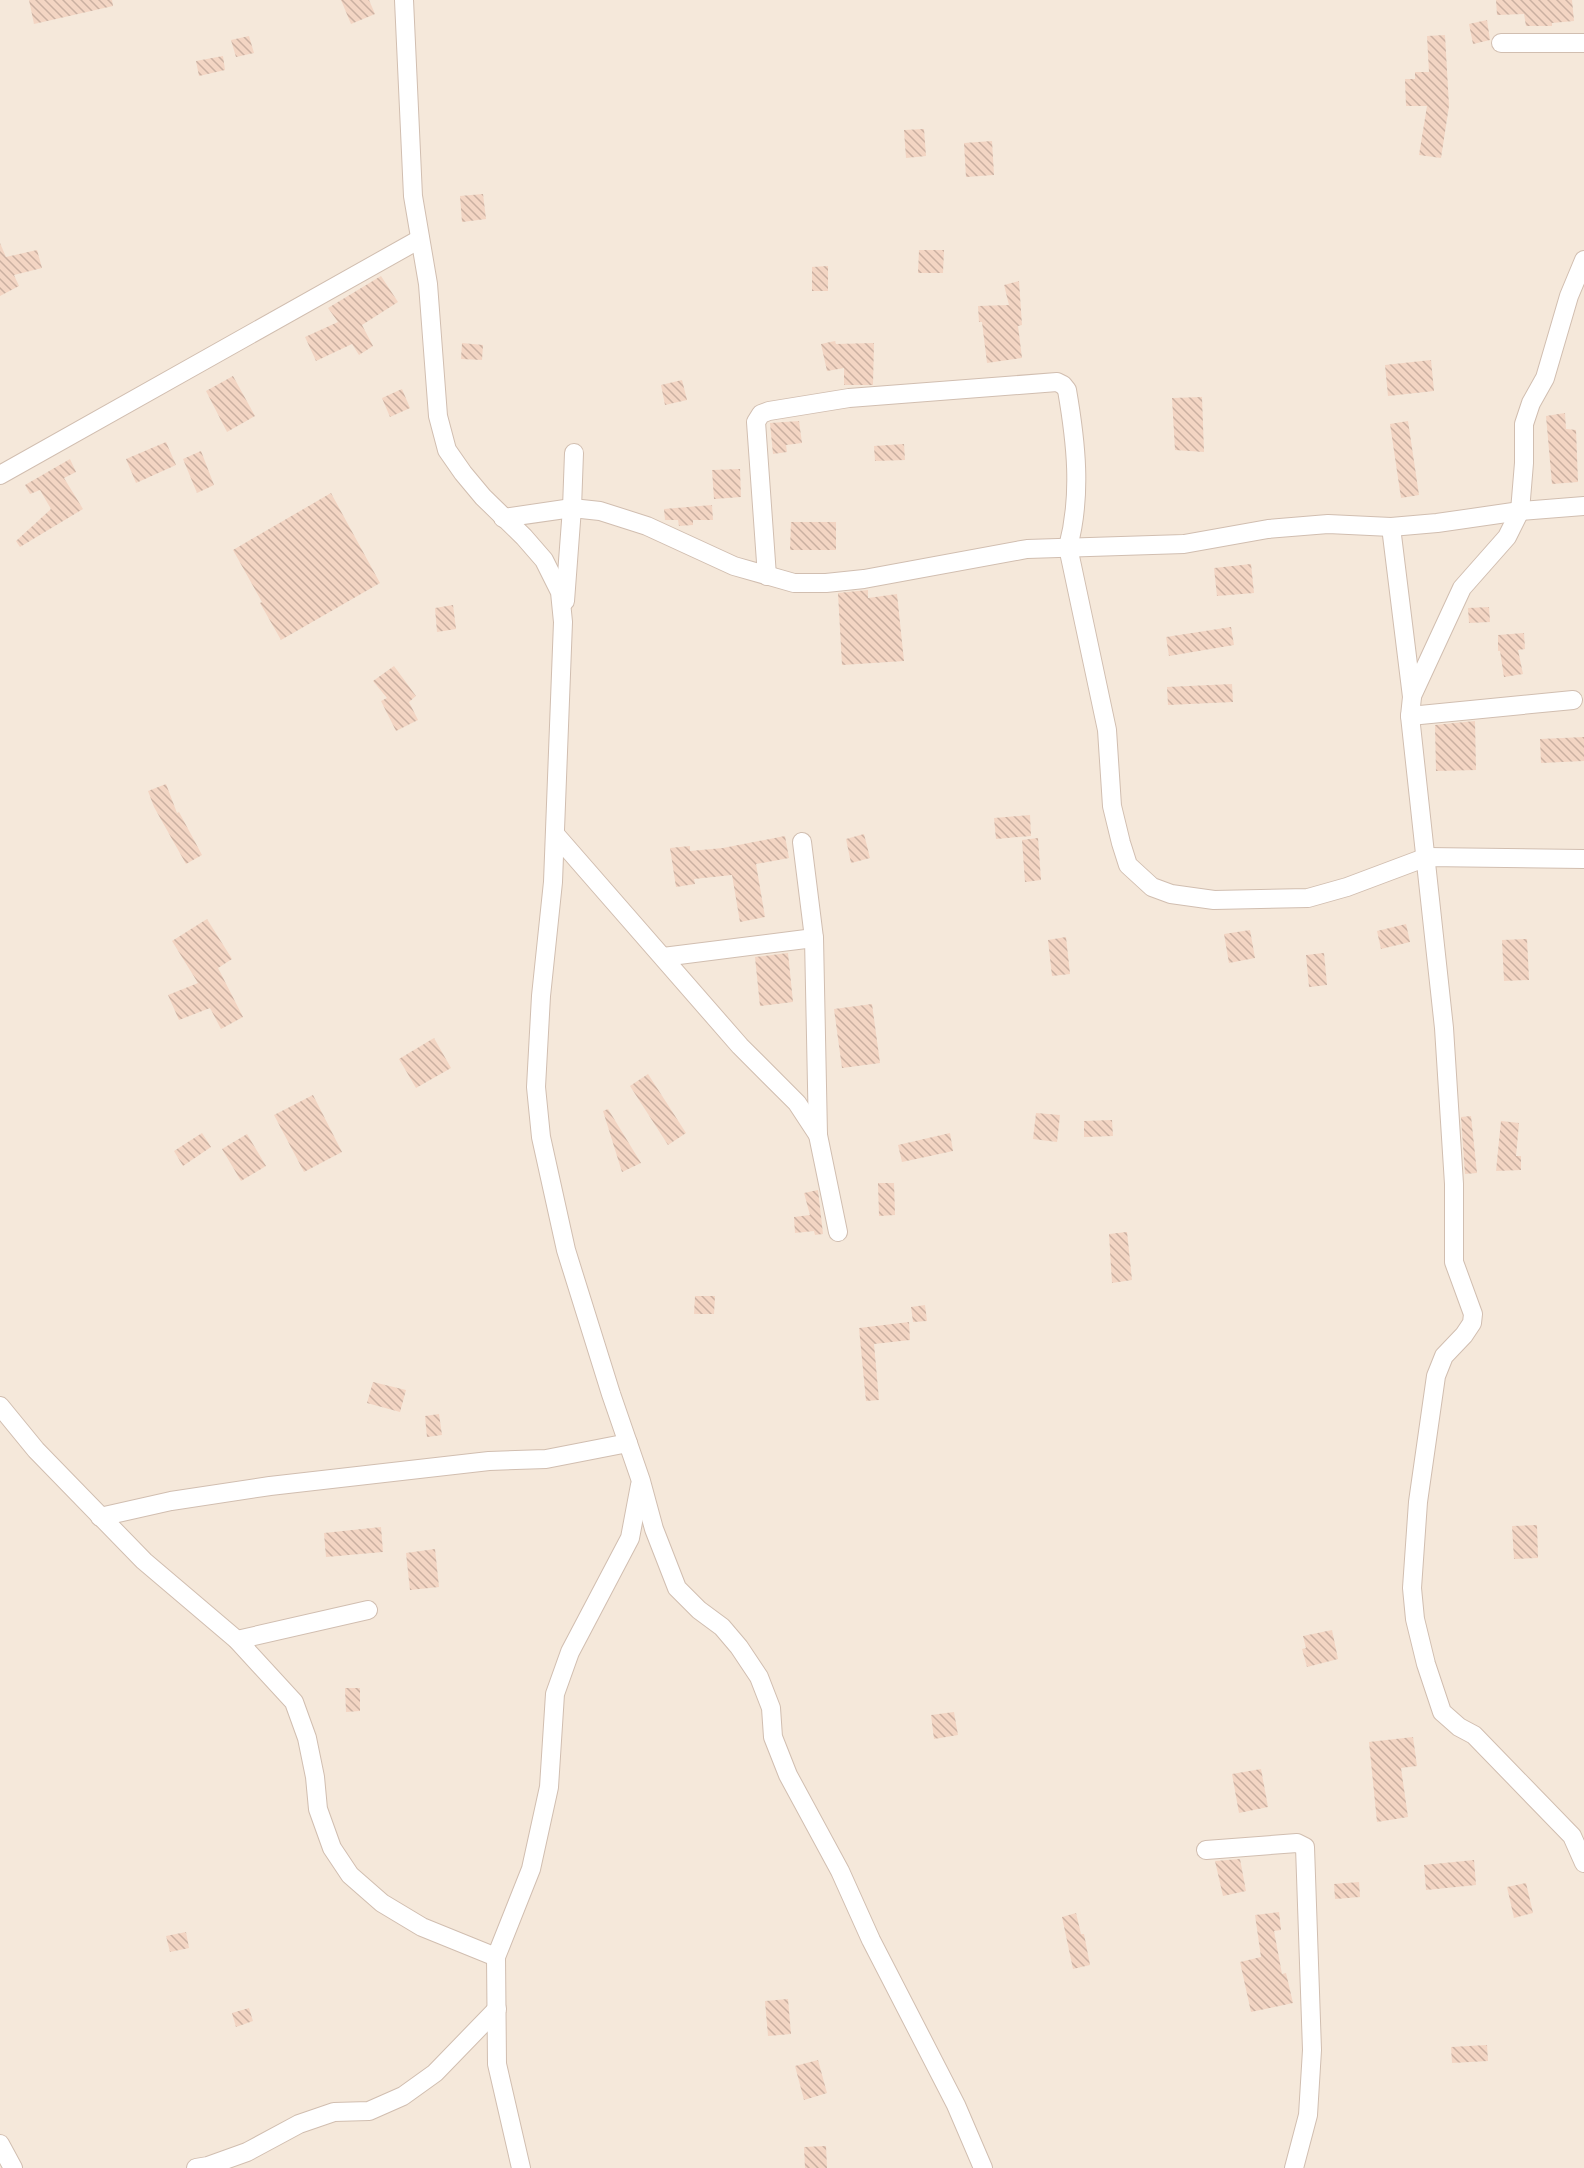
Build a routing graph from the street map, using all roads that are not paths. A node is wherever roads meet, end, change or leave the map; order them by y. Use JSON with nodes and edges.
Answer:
{"nodes":[{"id":1,"x":404,"y":0,"type":"edge"},
{"id":2,"x":1501,"y":43,"type":"dead end"},
{"id":3,"x":1584,"y":43,"type":"edge"},
{"id":4,"x":420,"y":238,"type":"junction"},
{"id":5,"x":1584,"y":260,"type":"edge"},
{"id":6,"x":574,"y":453,"type":"dead end"},
{"id":7,"x":0,"y":475,"type":"edge"},
{"id":8,"x":1584,"y":506,"type":"edge"},
{"id":9,"x":572,"y":508,"type":"junction"},
{"id":10,"x":1520,"y":511,"type":"junction"},
{"id":11,"x":503,"y":518,"type":"junction"},
{"id":12,"x":1391,"y":527,"type":"junction"},
{"id":13,"x":1068,"y":547,"type":"junction"},
{"id":14,"x":767,"y":576,"type":"junction"},
{"id":15,"x":563,"y":622,"type":"junction"},
{"id":16,"x":1412,"y":697,"type":"junction"},
{"id":17,"x":1573,"y":699,"type":"dead end"},
{"id":18,"x":1410,"y":716,"type":"junction"},
{"id":19,"x":555,"y":834,"type":"junction"},
{"id":20,"x":802,"y":842,"type":"dead end"},
{"id":21,"x":1427,"y":857,"type":"junction"},
{"id":22,"x":1584,"y":859,"type":"edge"},
{"id":23,"x":814,"y":938,"type":"junction"},
{"id":24,"x":663,"y":957,"type":"junction"},
{"id":25,"x":818,"y":1135,"type":"junction"},
{"id":26,"x":838,"y":1232,"type":"dead end"},
{"id":27,"x":0,"y":1406,"type":"edge"},
{"id":28,"x":628,"y":1443,"type":"junction"},
{"id":29,"x":641,"y":1481,"type":"junction"},
{"id":30,"x":100,"y":1517,"type":"junction"},
{"id":31,"x":368,"y":1610,"type":"dead end"},
{"id":32,"x":237,"y":1640,"type":"junction"},
{"id":33,"x":1206,"y":1850,"type":"dead end"},
{"id":34,"x":1584,"y":1863,"type":"edge"},
{"id":35,"x":496,"y":1958,"type":"junction"},
{"id":36,"x":497,"y":2008,"type":"junction"},
{"id":37,"x":0,"y":2144,"type":"edge"},
{"id":38,"x":13,"y":2168,"type":"edge"},
{"id":39,"x":196,"y":2168,"type":"edge"},
{"id":40,"x":521,"y":2168,"type":"edge"},
{"id":41,"x":983,"y":2168,"type":"edge"},
{"id":42,"x":1294,"y":2168,"type":"edge"}],
"edges":[{"from":1,"to":4,"type":"street"},
{"from":2,"to":3,"type":"street"},
{"from":4,"to":7,"type":"street"},
{"from":4,"to":11,"type":"street"},
{"from":5,"to":10,"type":"street"},
{"from":6,"to":9,"type":"street"},
{"from":8,"to":10,"type":"street"},
{"from":9,"to":11,"type":"street"},
{"from":9,"to":14,"type":"street"},
{"from":9,"to":15,"type":"street"},
{"from":10,"to":12,"type":"street"},
{"from":10,"to":16,"type":"street"},
{"from":11,"to":15,"type":"street"},
{"from":12,"to":13,"type":"street"},
{"from":12,"to":16,"type":"street"},
{"from":13,"to":14,"type":"street"},
{"from":13,"to":14,"type":"street"},
{"from":13,"to":21,"type":"street"},
{"from":15,"to":19,"type":"street"},
{"from":16,"to":18,"type":"street"},
{"from":17,"to":18,"type":"street"},
{"from":18,"to":21,"type":"street"},
{"from":19,"to":24,"type":"street"},
{"from":19,"to":28,"type":"street"},
{"from":20,"to":23,"type":"street"},
{"from":21,"to":22,"type":"street"},
{"from":21,"to":34,"type":"street"},
{"from":23,"to":24,"type":"street"},
{"from":23,"to":25,"type":"street"},
{"from":24,"to":25,"type":"street"},
{"from":25,"to":26,"type":"street"},
{"from":27,"to":30,"type":"street"},
{"from":28,"to":29,"type":"street"},
{"from":28,"to":30,"type":"street"},
{"from":29,"to":35,"type":"street"},
{"from":29,"to":41,"type":"street"},
{"from":30,"to":32,"type":"street"},
{"from":31,"to":32,"type":"street"},
{"from":32,"to":35,"type":"street"},
{"from":33,"to":42,"type":"street"},
{"from":35,"to":36,"type":"street"},
{"from":36,"to":39,"type":"street"},
{"from":36,"to":40,"type":"street"},
{"from":37,"to":38,"type":"street"}]}
